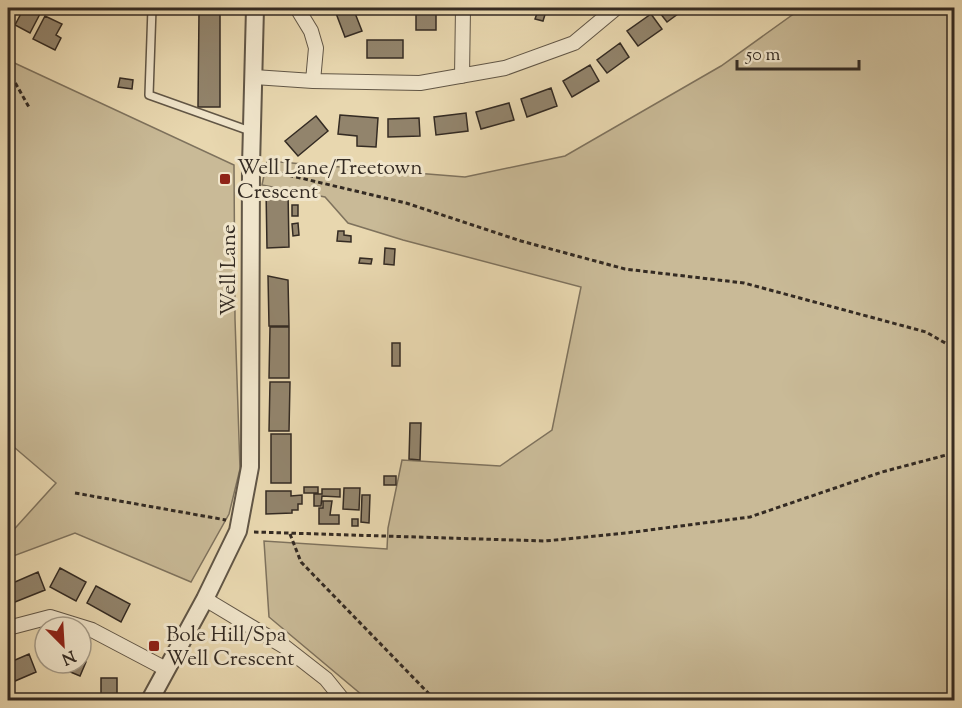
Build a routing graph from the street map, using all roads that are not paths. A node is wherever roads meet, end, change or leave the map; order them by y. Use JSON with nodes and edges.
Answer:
{"nodes":[{"id":1,"x":152,"y":8,"type":"edge"},
{"id":2,"x":255,"y":8,"type":"edge"},
{"id":3,"x":297,"y":8,"type":"edge"},
{"id":4,"x":463,"y":8,"type":"edge"},
{"id":5,"x":615,"y":8,"type":"edge"},
{"id":6,"x":254,"y":76,"type":"junction"},
{"id":7,"x":462,"y":76,"type":"junction"},
{"id":8,"x":313,"y":81,"type":"junction"},
{"id":9,"x":253,"y":132,"type":"junction"},
{"id":10,"x":205,"y":599,"type":"junction"},
{"id":11,"x":8,"y":628,"type":"edge"},
{"id":12,"x":166,"y":669,"type":"junction"},
{"id":13,"x":150,"y":700,"type":"edge"},
{"id":14,"x":342,"y":700,"type":"edge"}],
"edges":[{"from":1,"to":9,"type":"lane"},
{"from":2,"to":6,"type":"street","name":"Well Lane"},
{"from":3,"to":8,"type":"street"},
{"from":4,"to":7,"type":"street"},
{"from":5,"to":7,"type":"street"},
{"from":6,"to":8,"type":"street"},
{"from":6,"to":9,"type":"street","name":"Well Lane"},
{"from":7,"to":8,"type":"street"},
{"from":9,"to":10,"type":"street","name":"Well Lane"},
{"from":10,"to":12,"type":"street","name":"Well Lane"},
{"from":10,"to":14,"type":"street"},
{"from":11,"to":12,"type":"street"},
{"from":12,"to":13,"type":"street","name":"Well Lane"}]}
